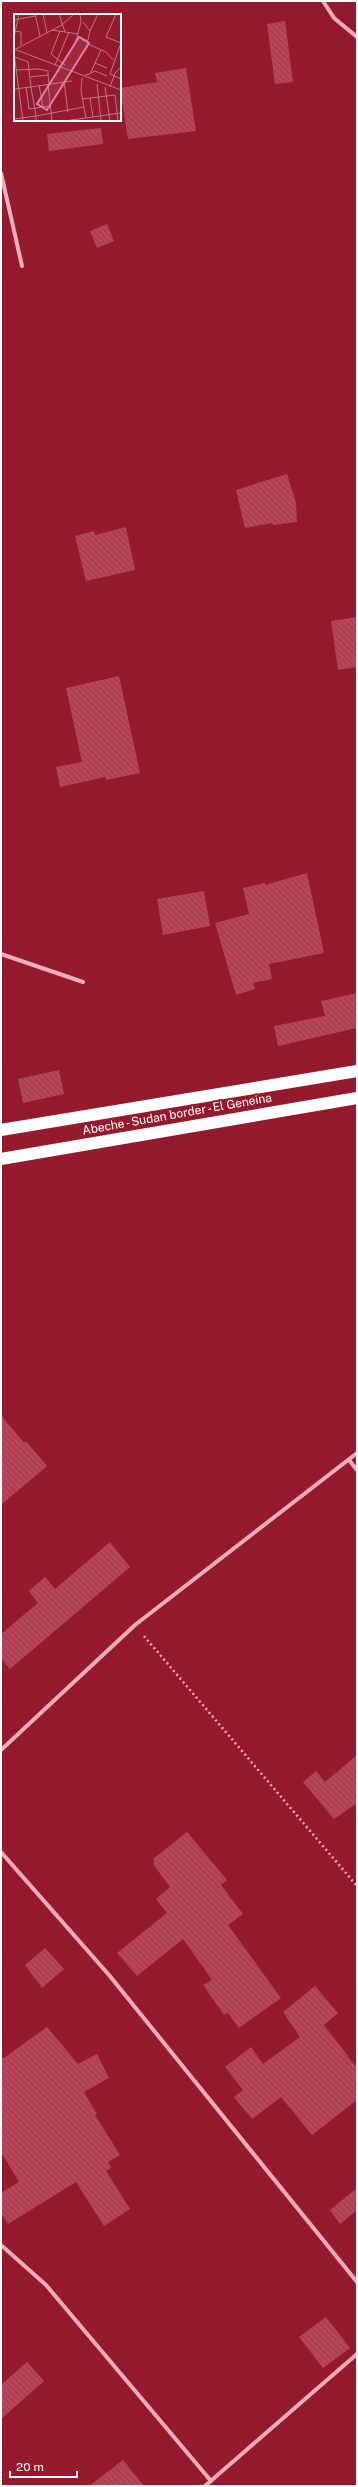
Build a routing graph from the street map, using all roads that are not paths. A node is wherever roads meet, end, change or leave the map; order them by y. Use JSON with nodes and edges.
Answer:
{"nodes":[{"id":1,"x":323,"y":1,"type":"edge"},
{"id":2,"x":357,"y":37,"type":"edge"},
{"id":3,"x":1,"y":172,"type":"edge"},
{"id":4,"x":22,"y":266,"type":"dead end"},
{"id":5,"x":1,"y":954,"type":"edge"},
{"id":6,"x":83,"y":982,"type":"dead end"},
{"id":7,"x":357,"y":1071,"type":"edge"},
{"id":8,"x":357,"y":1098,"type":"edge"},
{"id":9,"x":1,"y":1130,"type":"edge"},
{"id":10,"x":1,"y":1159,"type":"edge"},
{"id":11,"x":357,"y":1453,"type":"edge"},
{"id":12,"x":349,"y":1460,"type":"junction"},
{"id":13,"x":357,"y":1470,"type":"edge"},
{"id":14,"x":1,"y":1750,"type":"edge"},
{"id":15,"x":1,"y":1852,"type":"edge"},
{"id":16,"x":1,"y":2245,"type":"edge"},
{"id":17,"x":357,"y":2282,"type":"edge"},
{"id":18,"x":357,"y":2354,"type":"edge"},
{"id":19,"x":211,"y":2481,"type":"junction"},
{"id":20,"x":205,"y":2486,"type":"edge"}],
"edges":[{"from":1,"to":2,"type":"street"},
{"from":3,"to":4,"type":"street"},
{"from":5,"to":6,"type":"street"},
{"from":7,"to":9,"type":"highway","name":"Abeche - Sudan border - El Geneina"},
{"from":8,"to":10,"type":"highway","name":"Abeche - Sudan border - El Geneina"},
{"from":11,"to":12,"type":"street"},
{"from":12,"to":13,"type":"street"},
{"from":12,"to":14,"type":"street"},
{"from":15,"to":17,"type":"street"},
{"from":16,"to":19,"type":"street"},
{"from":18,"to":19,"type":"street"},
{"from":19,"to":20,"type":"street"}]}
